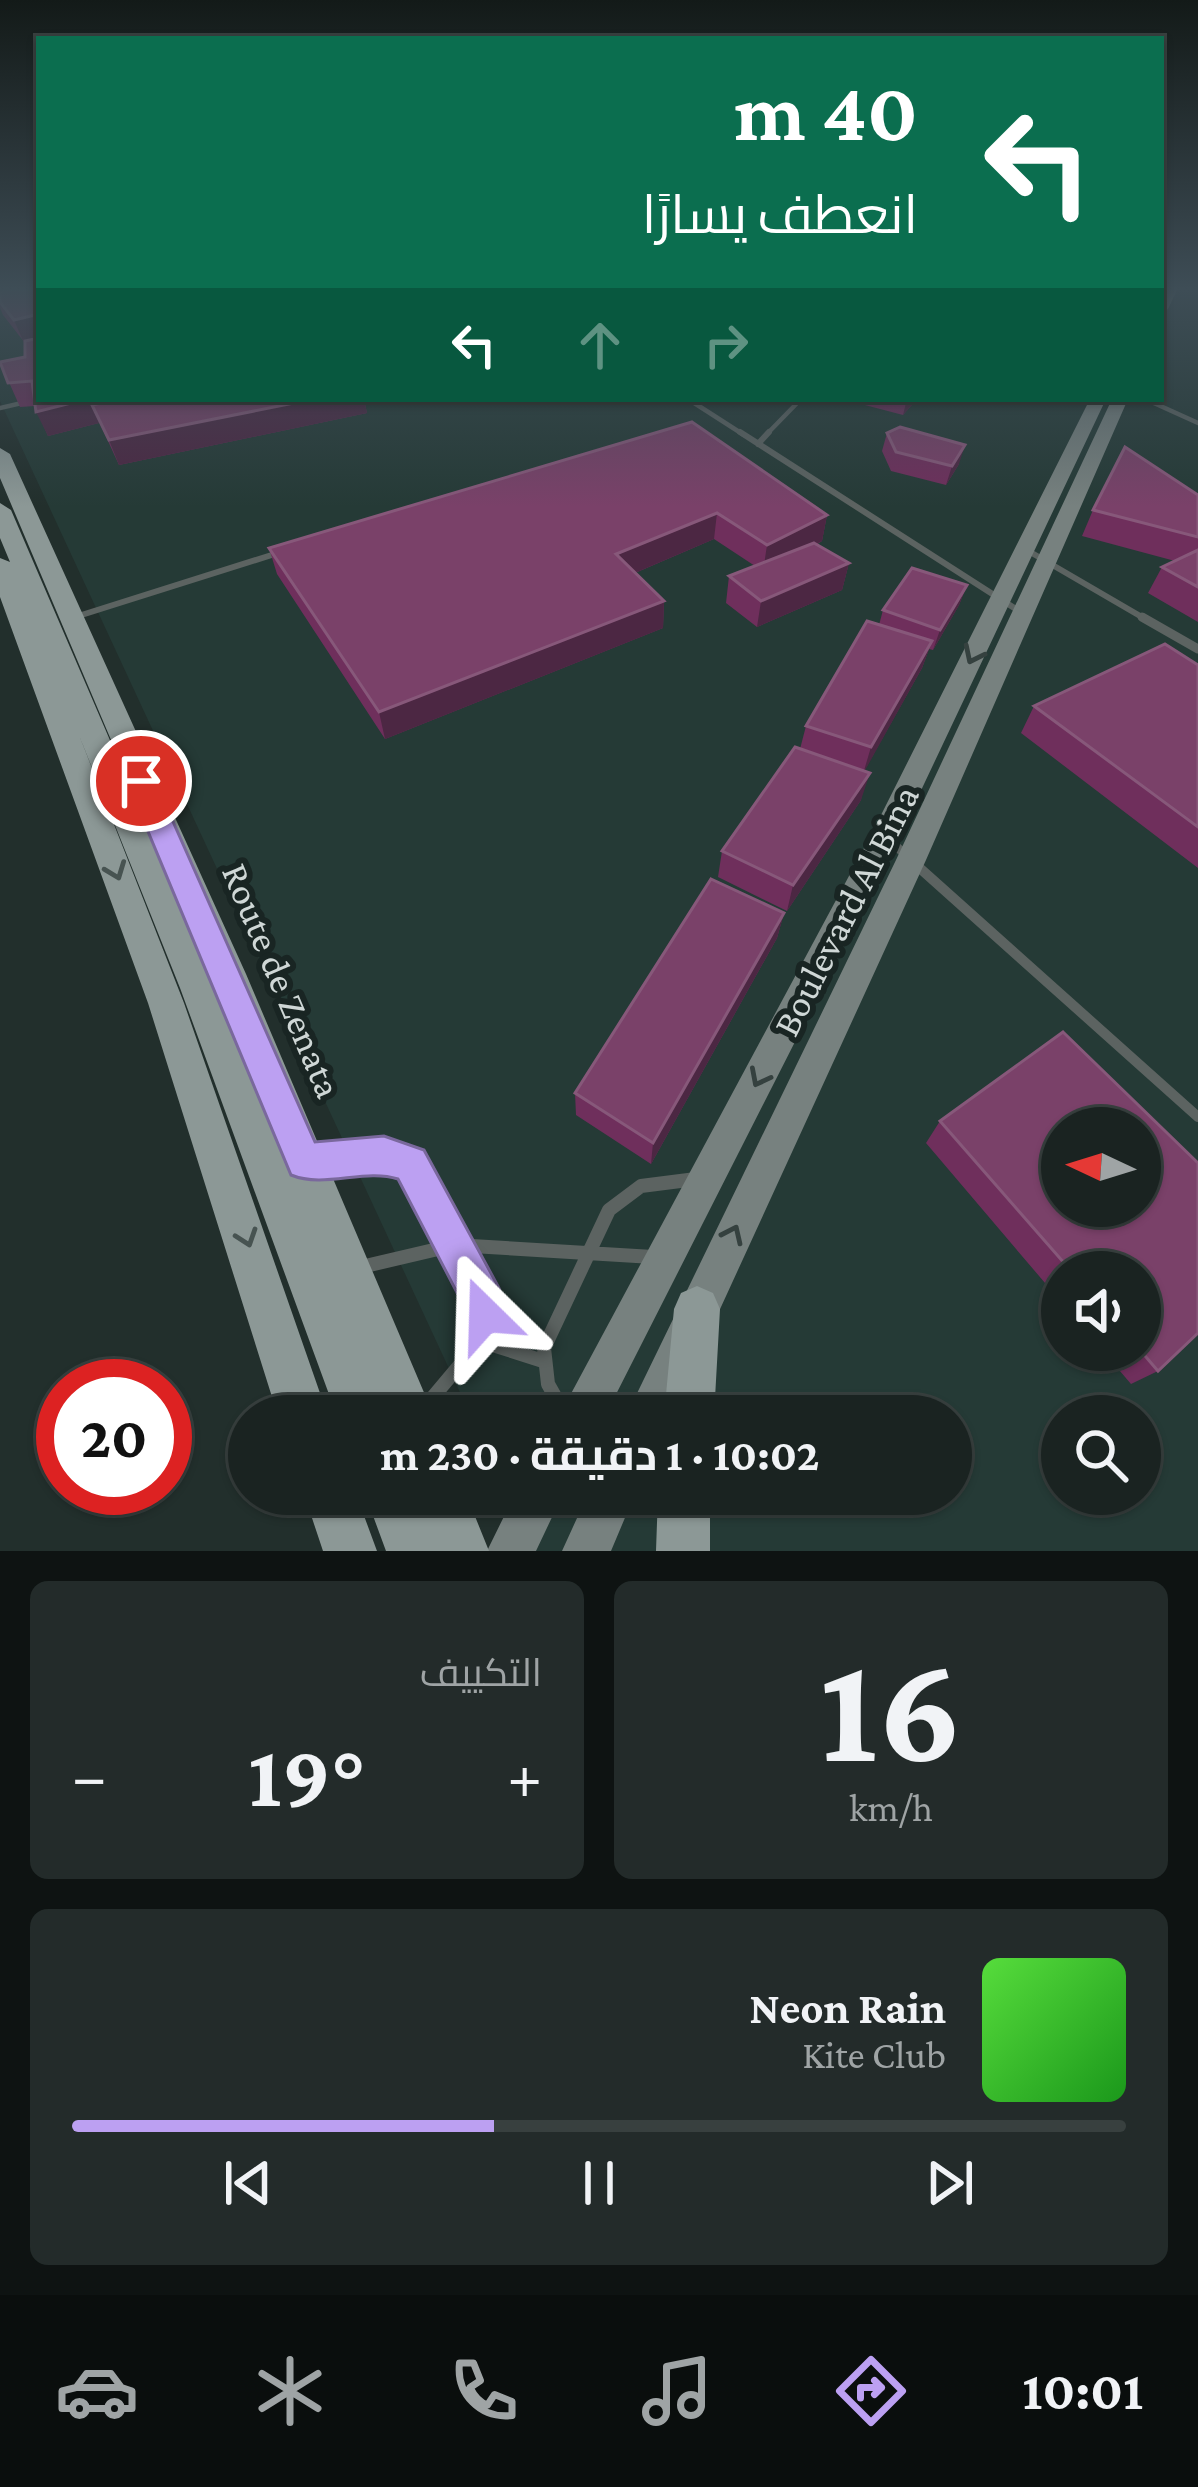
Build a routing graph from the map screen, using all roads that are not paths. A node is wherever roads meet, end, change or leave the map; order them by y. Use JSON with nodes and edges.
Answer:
{"nodes":[{"id":1,"x":36,"y":400,"type":"edge"},
{"id":2,"x":693,"y":402,"type":"edge"},
{"id":3,"x":798,"y":402,"type":"edge"},
{"id":4,"x":1097,"y":402,"type":"edge"},
{"id":5,"x":1118,"y":402,"type":"edge"},
{"id":6,"x":1152,"y":402,"type":"edge"},
{"id":7,"x":0,"y":408,"type":"edge"},
{"id":8,"x":1198,"y":423,"type":"edge"},
{"id":9,"x":758,"y":444,"type":"junction"},
{"id":10,"x":0,"y":454,"type":"edge"},
{"id":11,"x":0,"y":476,"type":"edge"},
{"id":12,"x":0,"y":510,"type":"edge"},
{"id":13,"x":298,"y":547,"type":"edge"},
{"id":14,"x":1037,"y":554,"type":"junction"},
{"id":15,"x":0,"y":565,"type":"edge"},
{"id":16,"x":1011,"y":607,"type":"junction"},
{"id":17,"x":72,"y":618,"type":"junction"},
{"id":18,"x":1198,"y":649,"type":"edge"},
{"id":19,"x":885,"y":837,"type":"junction"},
{"id":20,"x":911,"y":860,"type":"junction"},
{"id":21,"x":1198,"y":1117,"type":"edge"},
{"id":22,"x":305,"y":1161,"type":"junction"},
{"id":23,"x":707,"y":1178,"type":"junction"},
{"id":24,"x":455,"y":1245,"type":"junction"},
{"id":25,"x":588,"y":1254,"type":"junction"},
{"id":26,"x":664,"y":1258,"type":"junction"},
{"id":27,"x":349,"y":1269,"type":"junction"},
{"id":28,"x":697,"y":1309,"type":"junction"},
{"id":29,"x":480,"y":1341,"type":"junction"},
{"id":30,"x":543,"y":1361,"type":"junction"},
{"id":31,"x":296,"y":1395,"type":"edge"},
{"id":32,"x":354,"y":1395,"type":"edge"},
{"id":33,"x":383,"y":1395,"type":"edge"},
{"id":34,"x":404,"y":1395,"type":"edge"},
{"id":35,"x":432,"y":1395,"type":"edge"},
{"id":36,"x":554,"y":1395,"type":"edge"},
{"id":37,"x":592,"y":1395,"type":"edge"},
{"id":38,"x":658,"y":1395,"type":"edge"},
{"id":39,"x":691,"y":1395,"type":"edge"},
{"id":40,"x":337,"y":1515,"type":"edge"},
{"id":41,"x":399,"y":1515,"type":"edge"},
{"id":42,"x":430,"y":1515,"type":"edge"},
{"id":43,"x":448,"y":1515,"type":"edge"},
{"id":44,"x":529,"y":1515,"type":"edge"},
{"id":45,"x":602,"y":1515,"type":"edge"},
{"id":46,"x":684,"y":1515,"type":"edge"},
{"id":47,"x":350,"y":1551,"type":"edge"},
{"id":48,"x":412,"y":1551,"type":"edge"},
{"id":49,"x":444,"y":1551,"type":"edge"},
{"id":50,"x":462,"y":1551,"type":"edge"},
{"id":51,"x":511,"y":1551,"type":"edge"},
{"id":52,"x":586,"y":1551,"type":"edge"},
{"id":53,"x":683,"y":1551,"type":"edge"}],
"edges":[{"from":1,"to":7,"type":"lane"},
{"from":2,"to":9,"type":"lane"},
{"from":3,"to":9,"type":"lane"},
{"from":4,"to":14,"type":"main road","name":"Boulevard Al Bina"},
{"from":5,"to":14,"type":"main road","name":"Boulevard Al Bina"},
{"from":6,"to":8,"type":"lane"},
{"from":9,"to":16,"type":"lane"},
{"from":10,"to":17,"type":"main road","name":"Route de Zenata"},
{"from":11,"to":33,"type":"main road","name":"Route de Zenata"},
{"from":12,"to":32,"type":"main road","name":"Route de Zenata"},
{"from":13,"to":17,"type":"lane"},
{"from":14,"to":16,"type":"main road","name":"Boulevard Al Bina"},
{"from":14,"to":18,"type":"lane"},
{"from":15,"to":31,"type":"main road","one_way":true},
{"from":16,"to":19,"type":"main road","name":"Boulevard Al Bina","one_way":true},
{"from":16,"to":20,"type":"main road","name":"Boulevard Al Bina"},
{"from":17,"to":22,"type":"main road","name":"Route de Zenata"},
{"from":19,"to":20,"type":"lane"},
{"from":19,"to":23,"type":"main road","name":"Boulevard Al Bina","one_way":true},
{"from":20,"to":21,"type":"lane"},
{"from":28,"to":20,"type":"main road","name":"Boulevard Al Bina","one_way":true},
{"from":22,"to":24,"type":"lane"},
{"from":22,"to":27,"type":"main road","name":"Route de Zenata"},
{"from":23,"to":25,"type":"lane"},
{"from":23,"to":26,"type":"main road","name":"Boulevard Al Bina"},
{"from":24,"to":25,"type":"lane"},
{"from":24,"to":27,"type":"lane"},
{"from":24,"to":29,"type":"lane"},
{"from":25,"to":26,"type":"lane"},
{"from":25,"to":30,"type":"lane"},
{"from":26,"to":37,"type":"main road","name":"Boulevard Al Bina"},
{"from":27,"to":34,"type":"main road","name":"Route de Zenata"},
{"from":28,"to":38,"type":"main road","name":"Boulevard Al Bina"},
{"from":28,"to":39,"type":"main road"},
{"from":29,"to":30,"type":"lane"},
{"from":29,"to":35,"type":"lane"},
{"from":30,"to":36,"type":"lane"},
{"from":40,"to":47,"type":"main road"},
{"from":41,"to":48,"type":"main road"},
{"from":42,"to":49,"type":"main road"},
{"from":43,"to":50,"type":"main road"},
{"from":44,"to":51,"type":"main road"},
{"from":45,"to":52,"type":"main road"},
{"from":46,"to":53,"type":"main road"}]}
